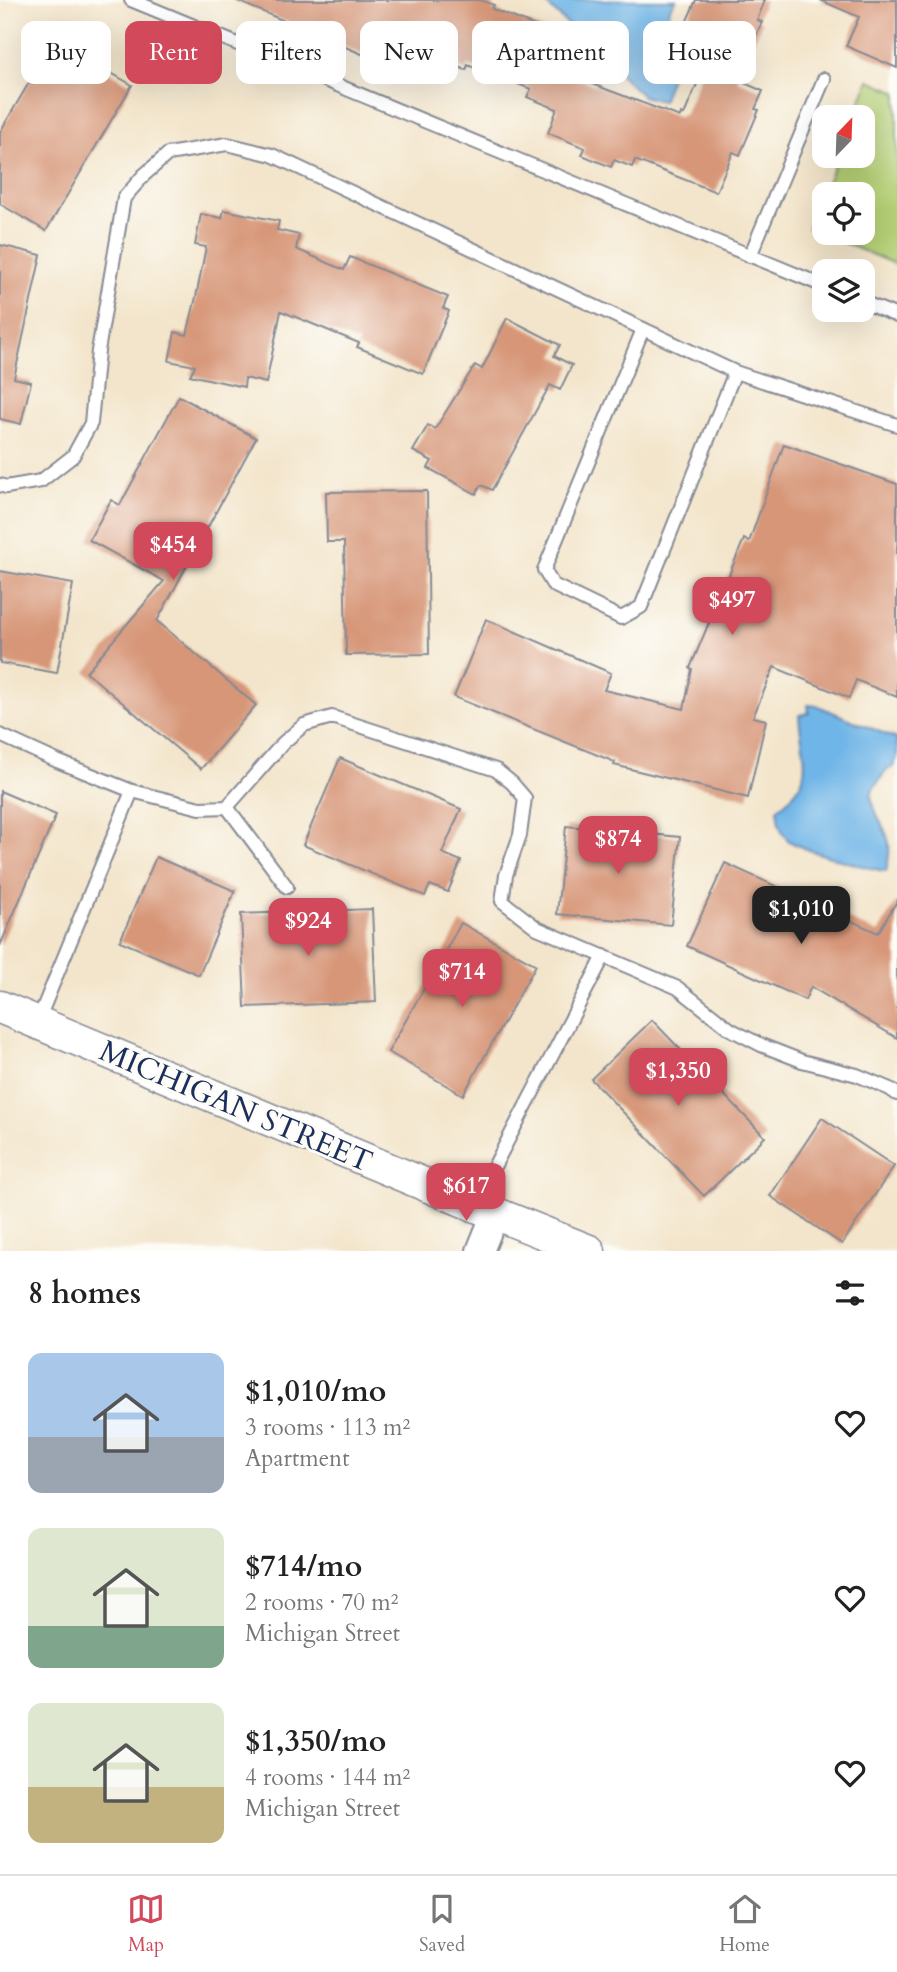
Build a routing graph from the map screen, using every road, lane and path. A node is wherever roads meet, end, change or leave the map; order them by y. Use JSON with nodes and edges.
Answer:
{"nodes":[{"id":1,"x":131,"y":0,"type":"edge"},
{"id":2,"x":824,"y":79,"type":"dead end"},
{"id":3,"x":750,"y":256,"type":"junction"},
{"id":4,"x":812,"y":281,"type":"edge"},
{"id":5,"x":875,"y":307,"type":"edge"},
{"id":6,"x":897,"y":316,"type":"edge"},
{"id":7,"x":643,"y":329,"type":"junction"},
{"id":8,"x":735,"y":372,"type":"junction"},
{"id":9,"x":897,"y":425,"type":"edge"},
{"id":10,"x":0,"y":485,"type":"edge"},
{"id":11,"x":0,"y":735,"type":"edge"},
{"id":12,"x":132,"y":791,"type":"junction"},
{"id":13,"x":227,"y":807,"type":"junction"},
{"id":14,"x":287,"y":887,"type":"dead end"},
{"id":15,"x":604,"y":956,"type":"junction"},
{"id":16,"x":0,"y":1007,"type":"edge"},
{"id":17,"x":37,"y":1023,"type":"junction"},
{"id":18,"x":897,"y":1094,"type":"edge"},
{"id":19,"x":485,"y":1210,"type":"junction"},
{"id":20,"x":480,"y":1251,"type":"edge"},
{"id":21,"x":589,"y":1251,"type":"edge"}],
"edges":[{"from":1,"to":3,"type":"lane"},
{"from":2,"to":3,"type":"lane"},
{"from":3,"to":4,"type":"lane"},
{"from":5,"to":6,"type":"lane"},
{"from":7,"to":8,"type":"lane"},
{"from":7,"to":8,"type":"lane"},
{"from":7,"to":10,"type":"lane"},
{"from":8,"to":9,"type":"lane"},
{"from":11,"to":12,"type":"lane"},
{"from":12,"to":13,"type":"lane"},
{"from":12,"to":17,"type":"lane"},
{"from":13,"to":14,"type":"lane"},
{"from":13,"to":15,"type":"lane"},
{"from":15,"to":18,"type":"lane"},
{"from":15,"to":19,"type":"lane"},
{"from":16,"to":17,"type":"street","name":"MICHIGAN STREET"},
{"from":17,"to":19,"type":"street","name":"MICHIGAN STREET"},
{"from":19,"to":20,"type":"street"},
{"from":19,"to":21,"type":"street","name":"MICHIGAN STREET"}]}
